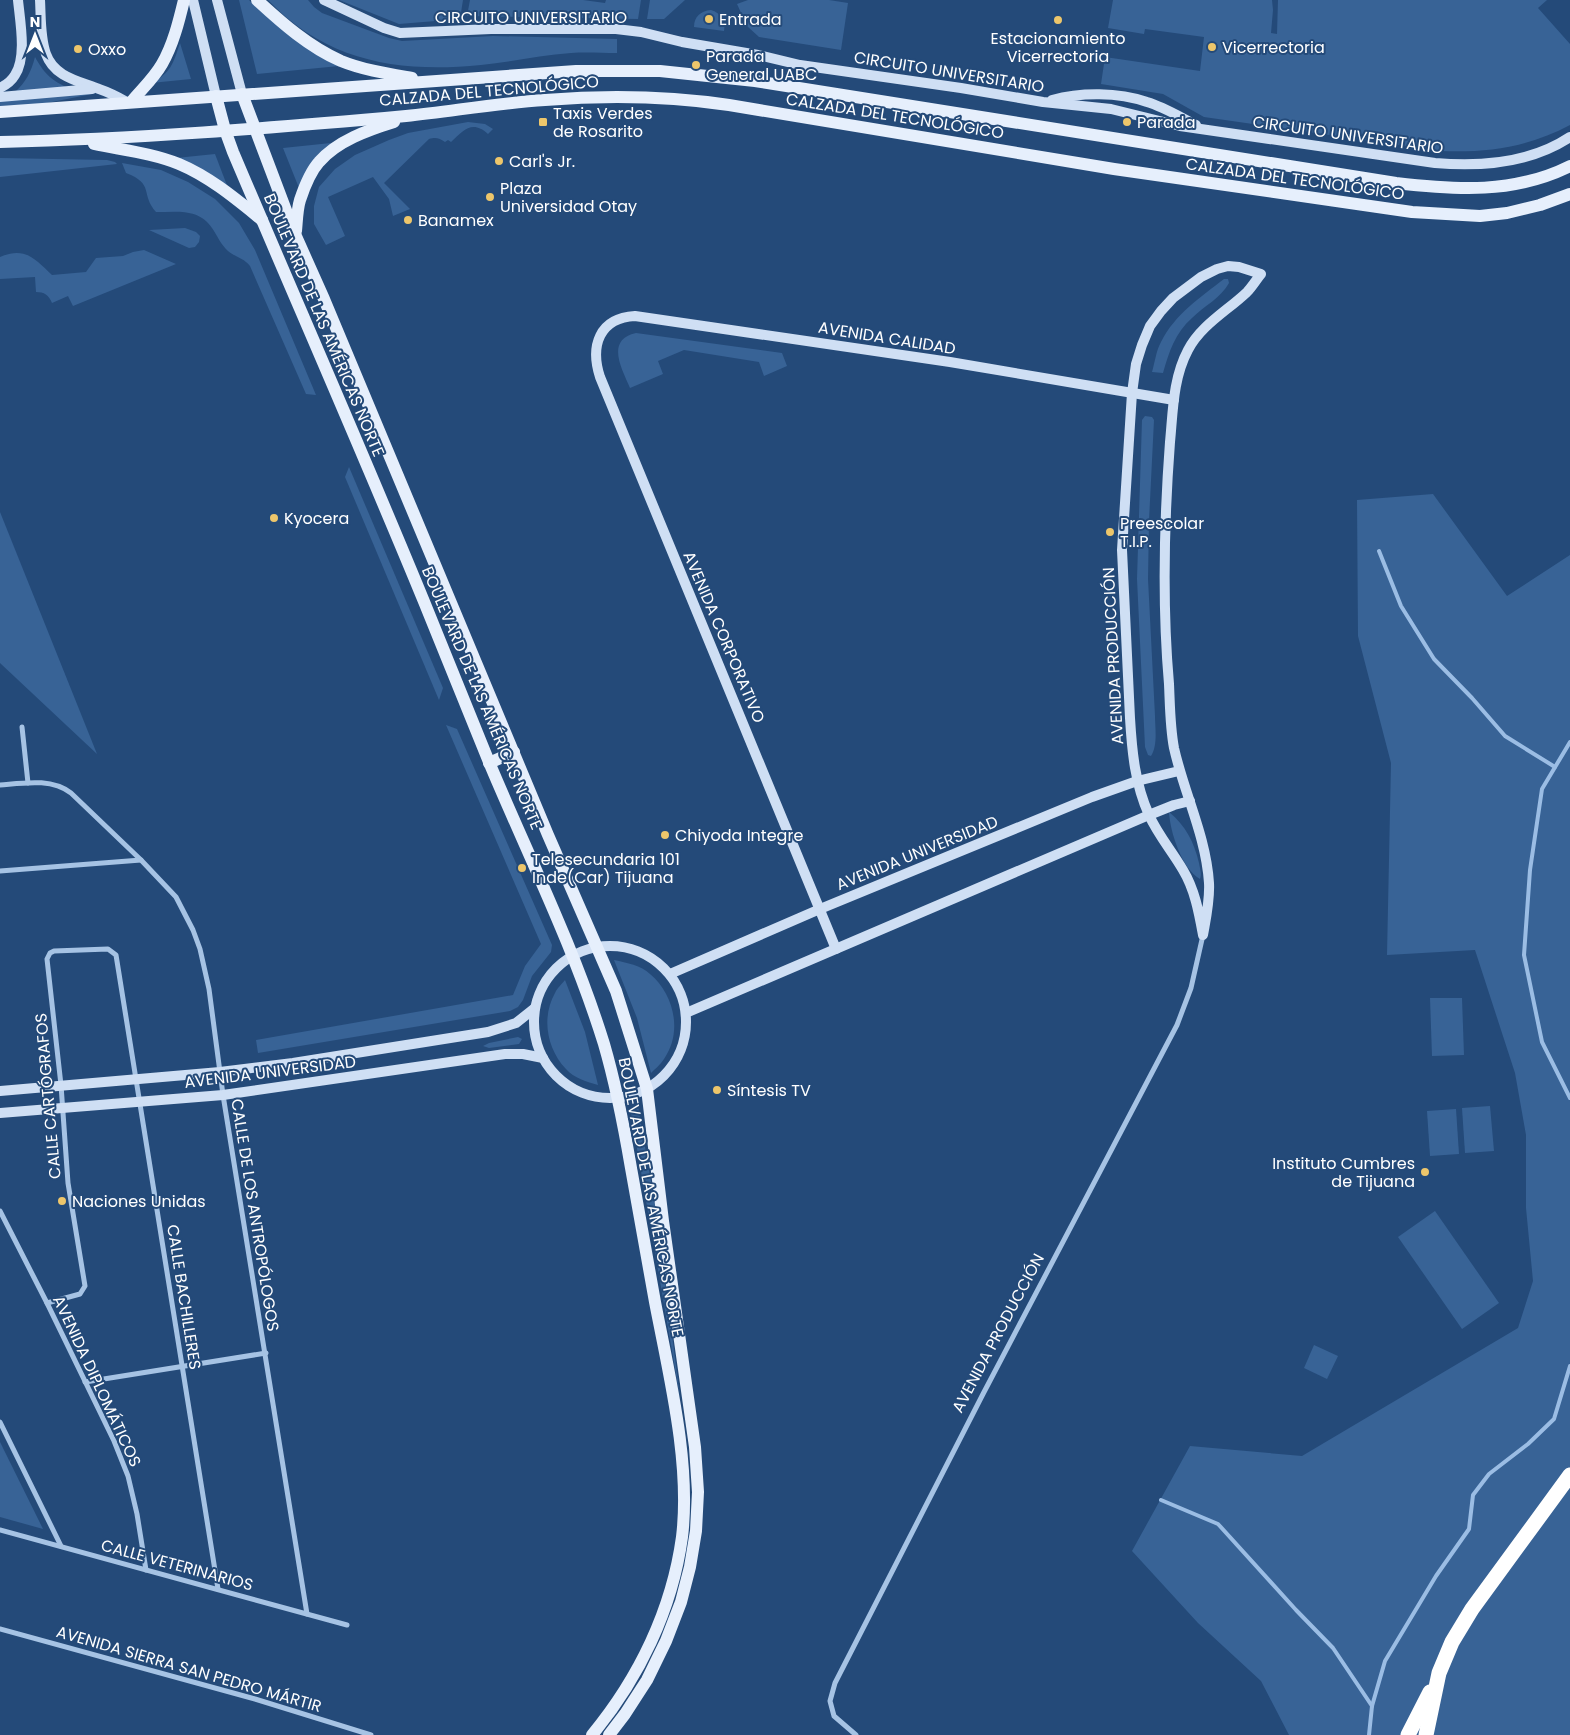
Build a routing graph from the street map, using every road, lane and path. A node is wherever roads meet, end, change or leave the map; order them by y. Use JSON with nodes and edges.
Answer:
{"nodes":[{"id":1,"x":18,"y":0,"type":"edge"},
{"id":2,"x":40,"y":0,"type":"edge"},
{"id":3,"x":184,"y":0,"type":"edge"},
{"id":4,"x":193,"y":0,"type":"edge"},
{"id":5,"x":217,"y":0,"type":"edge"},
{"id":6,"x":257,"y":0,"type":"edge"},
{"id":7,"x":324,"y":0,"type":"edge"},
{"id":8,"x":429,"y":82,"type":"junction"},
{"id":9,"x":0,"y":88,"type":"edge"},
{"id":10,"x":98,"y":88,"type":"junction"},
{"id":11,"x":242,"y":94,"type":"junction"},
{"id":12,"x":216,"y":96,"type":"junction"},
{"id":13,"x":0,"y":97,"type":"edge"},
{"id":14,"x":129,"y":101,"type":"junction"},
{"id":15,"x":1043,"y":102,"type":"junction"},
{"id":16,"x":0,"y":112,"type":"edge"},
{"id":17,"x":417,"y":115,"type":"junction"},
{"id":18,"x":254,"y":129,"type":"junction"},
{"id":19,"x":1203,"y":129,"type":"junction"},
{"id":20,"x":225,"y":130,"type":"junction"},
{"id":21,"x":1570,"y":137,"type":"edge"},
{"id":22,"x":79,"y":140,"type":"junction"},
{"id":23,"x":0,"y":142,"type":"edge"},
{"id":24,"x":1570,"y":166,"type":"edge"},
{"id":25,"x":1570,"y":194,"type":"edge"},
{"id":26,"x":263,"y":220,"type":"junction"},
{"id":27,"x":295,"y":234,"type":"junction"},
{"id":28,"x":600,"y":335,"type":"joint"},
{"id":29,"x":1132,"y":393,"type":"junction"},
{"id":30,"x":1174,"y":400,"type":"junction"},
{"id":31,"x":22,"y":727,"type":"dead end"},
{"id":32,"x":514,"y":752,"type":"junction"},
{"id":33,"x":489,"y":763,"type":"junction"},
{"id":34,"x":1179,"y":770,"type":"junction"},
{"id":35,"x":1137,"y":782,"type":"junction"},
{"id":36,"x":28,"y":783,"type":"junction"},
{"id":37,"x":0,"y":785,"type":"edge"},
{"id":38,"x":1190,"y":801,"type":"junction"},
{"id":39,"x":1149,"y":815,"type":"junction"},
{"id":40,"x":141,"y":860,"type":"junction"},
{"id":41,"x":0,"y":871,"type":"edge"},
{"id":42,"x":820,"y":909,"type":"junction"},
{"id":43,"x":1203,"y":935,"type":"junction"},
{"id":44,"x":598,"y":947,"type":"junction"},
{"id":45,"x":836,"y":948,"type":"junction"},
{"id":46,"x":112,"y":952,"type":"joint"},
{"id":47,"x":573,"y":956,"type":"junction"},
{"id":48,"x":670,"y":974,"type":"junction"},
{"id":49,"x":535,"y":1008,"type":"junction"},
{"id":50,"x":686,"y":1012,"type":"junction"},
{"id":51,"x":543,"y":1058,"type":"junction"},
{"id":52,"x":220,"y":1072,"type":"junction"},
{"id":53,"x":136,"y":1079,"type":"junction"},
{"id":54,"x":61,"y":1085,"type":"junction"},
{"id":55,"x":647,"y":1089,"type":"junction"},
{"id":56,"x":0,"y":1091,"type":"edge"},
{"id":57,"x":223,"y":1095,"type":"junction"},
{"id":58,"x":618,"y":1098,"type":"junction"},
{"id":59,"x":140,"y":1102,"type":"junction"},
{"id":60,"x":62,"y":1108,"type":"junction"},
{"id":61,"x":0,"y":1113,"type":"edge"},
{"id":62,"x":0,"y":1211,"type":"edge"},
{"id":63,"x":47,"y":1303,"type":"junction"},
{"id":64,"x":266,"y":1353,"type":"junction"},
{"id":65,"x":182,"y":1366,"type":"junction"},
{"id":66,"x":85,"y":1382,"type":"junction"},
{"id":67,"x":0,"y":1422,"type":"edge"},
{"id":68,"x":1570,"y":1475,"type":"edge"},
{"id":69,"x":0,"y":1530,"type":"edge"},
{"id":70,"x":61,"y":1546,"type":"junction"},
{"id":71,"x":146,"y":1570,"type":"junction"},
{"id":72,"x":218,"y":1589,"type":"junction"},
{"id":73,"x":307,"y":1614,"type":"junction"},
{"id":74,"x":347,"y":1625,"type":"dead end"},
{"id":75,"x":0,"y":1629,"type":"edge"},
{"id":76,"x":1440,"y":1673,"type":"junction"},
{"id":77,"x":371,"y":1735,"type":"edge"},
{"id":78,"x":592,"y":1735,"type":"edge"},
{"id":79,"x":609,"y":1735,"type":"edge"},
{"id":80,"x":856,"y":1735,"type":"edge"},
{"id":81,"x":1408,"y":1735,"type":"edge"},
{"id":82,"x":1426,"y":1735,"type":"edge"}],
"edges":[{"from":1,"to":9,"type":"street"},
{"from":2,"to":10,"type":"street"},
{"from":3,"to":14,"type":"main road"},
{"from":4,"to":12,"type":"street","name":"BOULEVARD DE LAS AMÉRICAS NORTE"},
{"from":5,"to":11,"type":"street","name":"BOULEVARD DE LAS AMÉRICAS NORTE"},
{"from":6,"to":8,"type":"main road"},
{"from":7,"to":15,"type":"street","name":"CIRCUITO UNIVERSITARIO"},
{"from":8,"to":11,"type":"main road","name":"CALZADA DEL TECNOLÓGICO"},
{"from":8,"to":24,"type":"main road","name":"CALZADA DEL TECNOLÓGICO"},
{"from":10,"to":13,"type":"street"},
{"from":10,"to":14,"type":"street"},
{"from":11,"to":12,"type":"main road","name":"CALZADA DEL TECNOLÓGICO"},
{"from":11,"to":18,"type":"main road","name":"BOULEVARD DE LAS AMÉRICAS NORTE"},
{"from":12,"to":14,"type":"main road","name":"CALZADA DEL TECNOLÓGICO"},
{"from":12,"to":20,"type":"main road","name":"BOULEVARD DE LAS AMÉRICAS NORTE"},
{"from":14,"to":16,"type":"main road","name":"CALZADA DEL TECNOLÓGICO"},
{"from":15,"to":19,"type":"street","name":"CIRCUITO UNIVERSITARIO"},
{"from":15,"to":19,"type":"street"},
{"from":17,"to":18,"type":"main road","name":"CALZADA DEL TECNOLÓGICO"},
{"from":17,"to":25,"type":"main road","name":"CALZADA DEL TECNOLÓGICO"},
{"from":17,"to":27,"type":"main road"},
{"from":18,"to":20,"type":"main road","name":"CALZADA DEL TECNOLÓGICO"},
{"from":18,"to":27,"type":"main road","name":"BOULEVARD DE LAS AMÉRICAS NORTE"},
{"from":19,"to":21,"type":"street","name":"CIRCUITO UNIVERSITARIO"},
{"from":20,"to":22,"type":"main road","name":"CALZADA DEL TECNOLÓGICO"},
{"from":20,"to":26,"type":"main road","name":"BOULEVARD DE LAS AMÉRICAS NORTE"},
{"from":22,"to":23,"type":"main road","name":"CALZADA DEL TECNOLÓGICO"},
{"from":22,"to":26,"type":"main road"},
{"from":26,"to":33,"type":"main road","name":"BOULEVARD DE LAS AMÉRICAS NORTE"},
{"from":27,"to":32,"type":"main road","name":"BOULEVARD DE LAS AMÉRICAS NORTE"},
{"from":28,"to":29,"type":"street","name":"AVENIDA CALIDAD"},
{"from":28,"to":42,"type":"street","name":"AVENIDA CORPORATIVO"},
{"from":29,"to":30,"type":"street","name":"AVENIDA CALIDAD"},
{"from":29,"to":30,"type":"street","name":"AVENIDA PRODUCCIÓN"},
{"from":29,"to":35,"type":"street","name":"AVENIDA PRODUCCIÓN"},
{"from":30,"to":34,"type":"street","name":"AVENIDA PRODUCCIÓN"},
{"from":31,"to":36,"type":"street"},
{"from":32,"to":33,"type":"main road"},
{"from":32,"to":44,"type":"main road","name":"BOULEVARD DE LAS AMÉRICAS NORTE"},
{"from":33,"to":47,"type":"main road","name":"BOULEVARD DE LAS AMÉRICAS NORTE"},
{"from":34,"to":35,"type":"street","name":"AVENIDA UNIVERSIDAD"},
{"from":34,"to":38,"type":"street","name":"AVENIDA PRODUCCIÓN"},
{"from":35,"to":39,"type":"street","name":"AVENIDA PRODUCCIÓN"},
{"from":35,"to":42,"type":"street","name":"AVENIDA UNIVERSIDAD"},
{"from":36,"to":37,"type":"street","name":"CALLE DE LOS ANTROPÓLOGOS"},
{"from":36,"to":40,"type":"street","name":"CALLE DE LOS ANTROPÓLOGOS"},
{"from":38,"to":39,"type":"street"},
{"from":38,"to":43,"type":"street","name":"AVENIDA PRODUCCIÓN"},
{"from":39,"to":43,"type":"street","name":"AVENIDA PRODUCCIÓN"},
{"from":39,"to":45,"type":"street"},
{"from":40,"to":41,"type":"street"},
{"from":40,"to":52,"type":"street","name":"CALLE DE LOS ANTROPÓLOGOS"},
{"from":42,"to":45,"type":"street","name":"AVENIDA CORPORATIVO"},
{"from":42,"to":48,"type":"street","name":"AVENIDA UNIVERSIDAD"},
{"from":43,"to":80,"type":"street","name":"AVENIDA PRODUCCIÓN"},
{"from":44,"to":47,"type":"street"},
{"from":44,"to":48,"type":"street"},
{"from":44,"to":55,"type":"main road","name":"BOULEVARD DE LAS AMÉRICAS NORTE"},
{"from":45,"to":50,"type":"street"},
{"from":46,"to":53,"type":"street","name":"CALLE BACHILLERES"},
{"from":46,"to":54,"type":"street","name":"CALLE CARTÓGRAFOS"},
{"from":47,"to":49,"type":"street"},
{"from":47,"to":58,"type":"main road","name":"BOULEVARD DE LAS AMÉRICAS NORTE"},
{"from":48,"to":50,"type":"street"},
{"from":49,"to":51,"type":"street"},
{"from":49,"to":52,"type":"street","name":"AVENIDA UNIVERSIDAD"},
{"from":50,"to":55,"type":"street"},
{"from":51,"to":57,"type":"street","name":"AVENIDA UNIVERSIDAD"},
{"from":51,"to":58,"type":"street"},
{"from":52,"to":53,"type":"street","name":"AVENIDA UNIVERSIDAD"},
{"from":52,"to":57,"type":"street","name":"CALLE DE LOS ANTROPÓLOGOS"},
{"from":53,"to":54,"type":"street","name":"AVENIDA UNIVERSIDAD"},
{"from":53,"to":59,"type":"street","name":"CALLE BACHILLERES"},
{"from":54,"to":56,"type":"street","name":"AVENIDA UNIVERSIDAD"},
{"from":54,"to":60,"type":"street","name":"CALLE CARTÓGRAFOS"},
{"from":55,"to":58,"type":"street"},
{"from":55,"to":79,"type":"main road","name":"BOULEVARD DE LAS AMÉRICAS NORTE"},
{"from":57,"to":59,"type":"street","name":"AVENIDA UNIVERSIDAD"},
{"from":57,"to":64,"type":"street","name":"CALLE DE LOS ANTROPÓLOGOS"},
{"from":58,"to":78,"type":"main road","name":"BOULEVARD DE LAS AMÉRICAS NORTE"},
{"from":59,"to":60,"type":"street","name":"AVENIDA UNIVERSIDAD"},
{"from":59,"to":65,"type":"street","name":"CALLE BACHILLERES"},
{"from":60,"to":61,"type":"street","name":"AVENIDA UNIVERSIDAD"},
{"from":60,"to":63,"type":"street","name":"CALLE CARTÓGRAFOS"},
{"from":62,"to":63,"type":"street","name":"AVENIDA DIPLOMÁTICOS"},
{"from":63,"to":66,"type":"street","name":"AVENIDA DIPLOMÁTICOS"},
{"from":64,"to":65,"type":"street"},
{"from":64,"to":73,"type":"street","name":"CALLE DE LOS ANTROPÓLOGOS"},
{"from":65,"to":66,"type":"street"},
{"from":65,"to":72,"type":"street","name":"CALLE BACHILLERES"},
{"from":66,"to":71,"type":"street","name":"AVENIDA DIPLOMÁTICOS"},
{"from":67,"to":70,"type":"street"},
{"from":68,"to":76,"type":"highway"},
{"from":69,"to":70,"type":"street","name":"CALLE VETERINARIOS"},
{"from":70,"to":71,"type":"street","name":"CALLE VETERINARIOS"},
{"from":71,"to":72,"type":"street","name":"CALLE VETERINARIOS"},
{"from":72,"to":73,"type":"street","name":"CALLE VETERINARIOS"},
{"from":73,"to":74,"type":"street","name":"CALLE VETERINARIOS"},
{"from":75,"to":77,"type":"street","name":"AVENIDA SIERRA SAN PEDRO MÁRTIR"},
{"from":76,"to":81,"type":"highway"},
{"from":76,"to":82,"type":"highway"}]}
